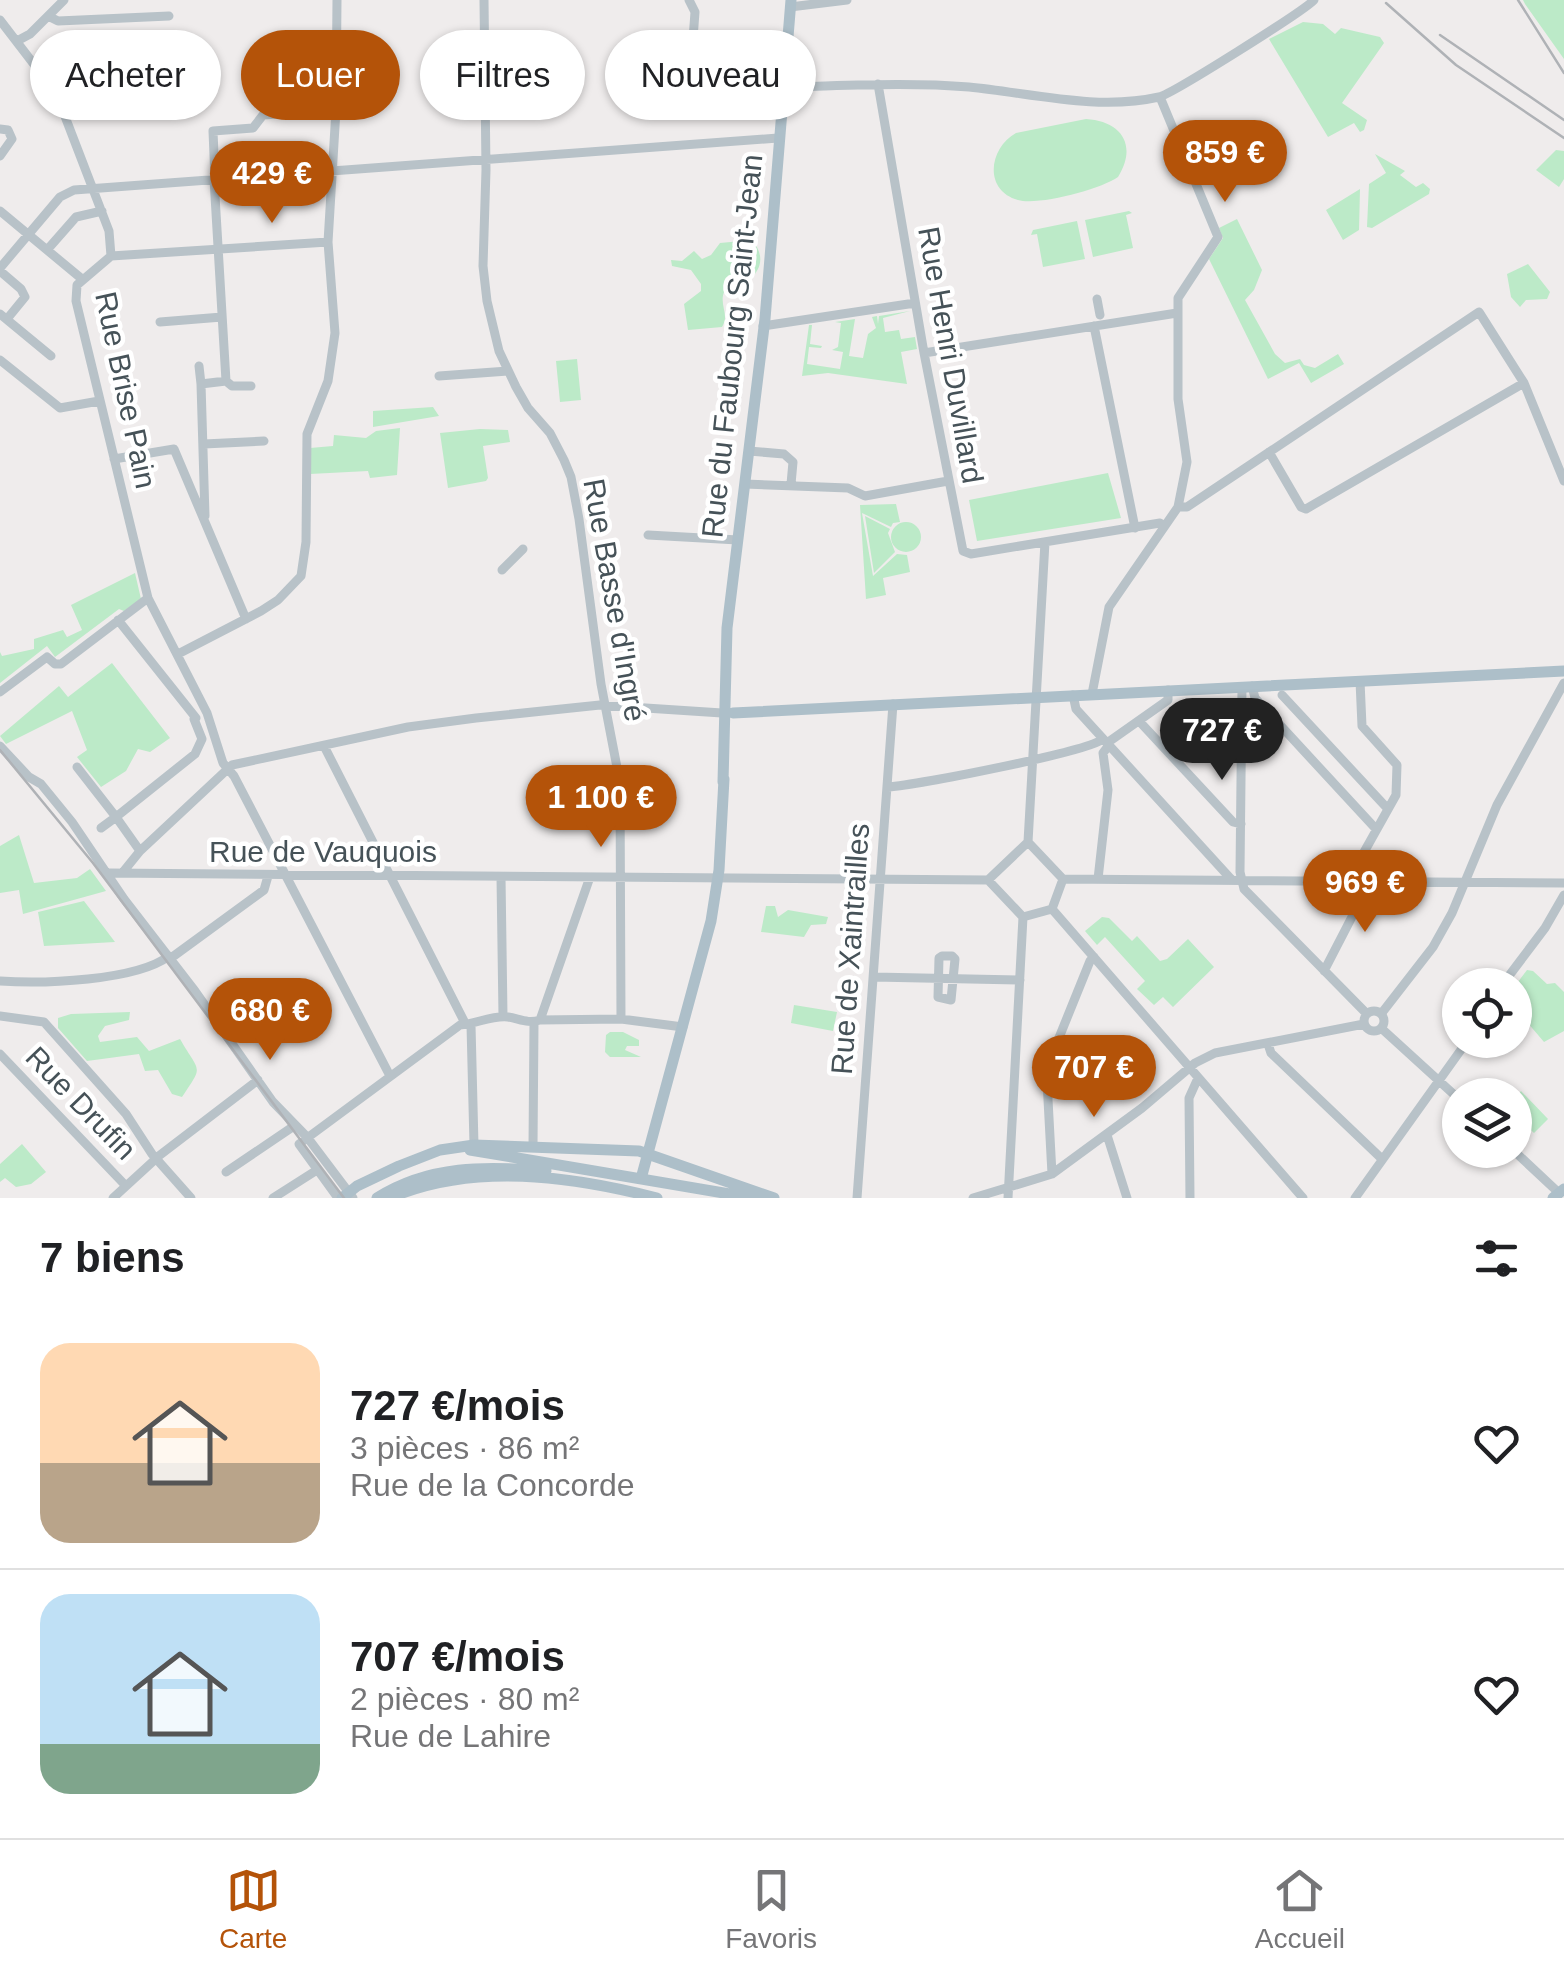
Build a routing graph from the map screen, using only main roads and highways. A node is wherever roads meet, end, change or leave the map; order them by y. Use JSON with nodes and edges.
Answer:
{"nodes":[{"id":1,"x":789,"y":2,"type":"edge"},
{"id":2,"x":731,"y":610,"type":"junction"},
{"id":3,"x":1564,"y":670,"type":"edge"},
{"id":4,"x":727,"y":710,"type":"junction"},
{"id":5,"x":440,"y":1150,"type":"junction"},
{"id":6,"x":650,"y":1153,"type":"junction"},
{"id":7,"x":595,"y":1174,"type":"junction"},
{"id":8,"x":646,"y":1176,"type":"dead end"},
{"id":9,"x":625,"y":1184,"type":"junction"},
{"id":10,"x":346,"y":1196,"type":"edge"},
{"id":11,"x":376,"y":1198,"type":"edge"},
{"id":12,"x":390,"y":1198,"type":"edge"},
{"id":13,"x":657,"y":1198,"type":"edge"},
{"id":14,"x":753,"y":1198,"type":"edge"},
{"id":15,"x":774,"y":1198,"type":"edge"}],
"edges":[{"from":1,"to":2,"type":"main road","name":"Rue du Faubourg Saint-Jean"},
{"from":2,"to":4,"type":"main road","name":"Rue du Faubourg Saint-Jean"},
{"from":2,"to":4,"type":"main road","name":"Rue du Faubourg Saint-Jean"},
{"from":3,"to":4,"type":"main road"},
{"from":4,"to":6,"type":"main road","name":"Rue du Faubourg Saint-Jean"},
{"from":5,"to":6,"type":"main road"},
{"from":5,"to":7,"type":"main road"},
{"from":5,"to":10,"type":"main road"},
{"from":6,"to":8,"type":"main road","name":"Rue du Faubourg Saint-Jean"},
{"from":6,"to":15,"type":"main road"},
{"from":7,"to":9,"type":"main road"},
{"from":7,"to":11,"type":"main road"},
{"from":9,"to":12,"type":"main road"},
{"from":9,"to":13,"type":"main road"},
{"from":9,"to":14,"type":"main road"}]}
